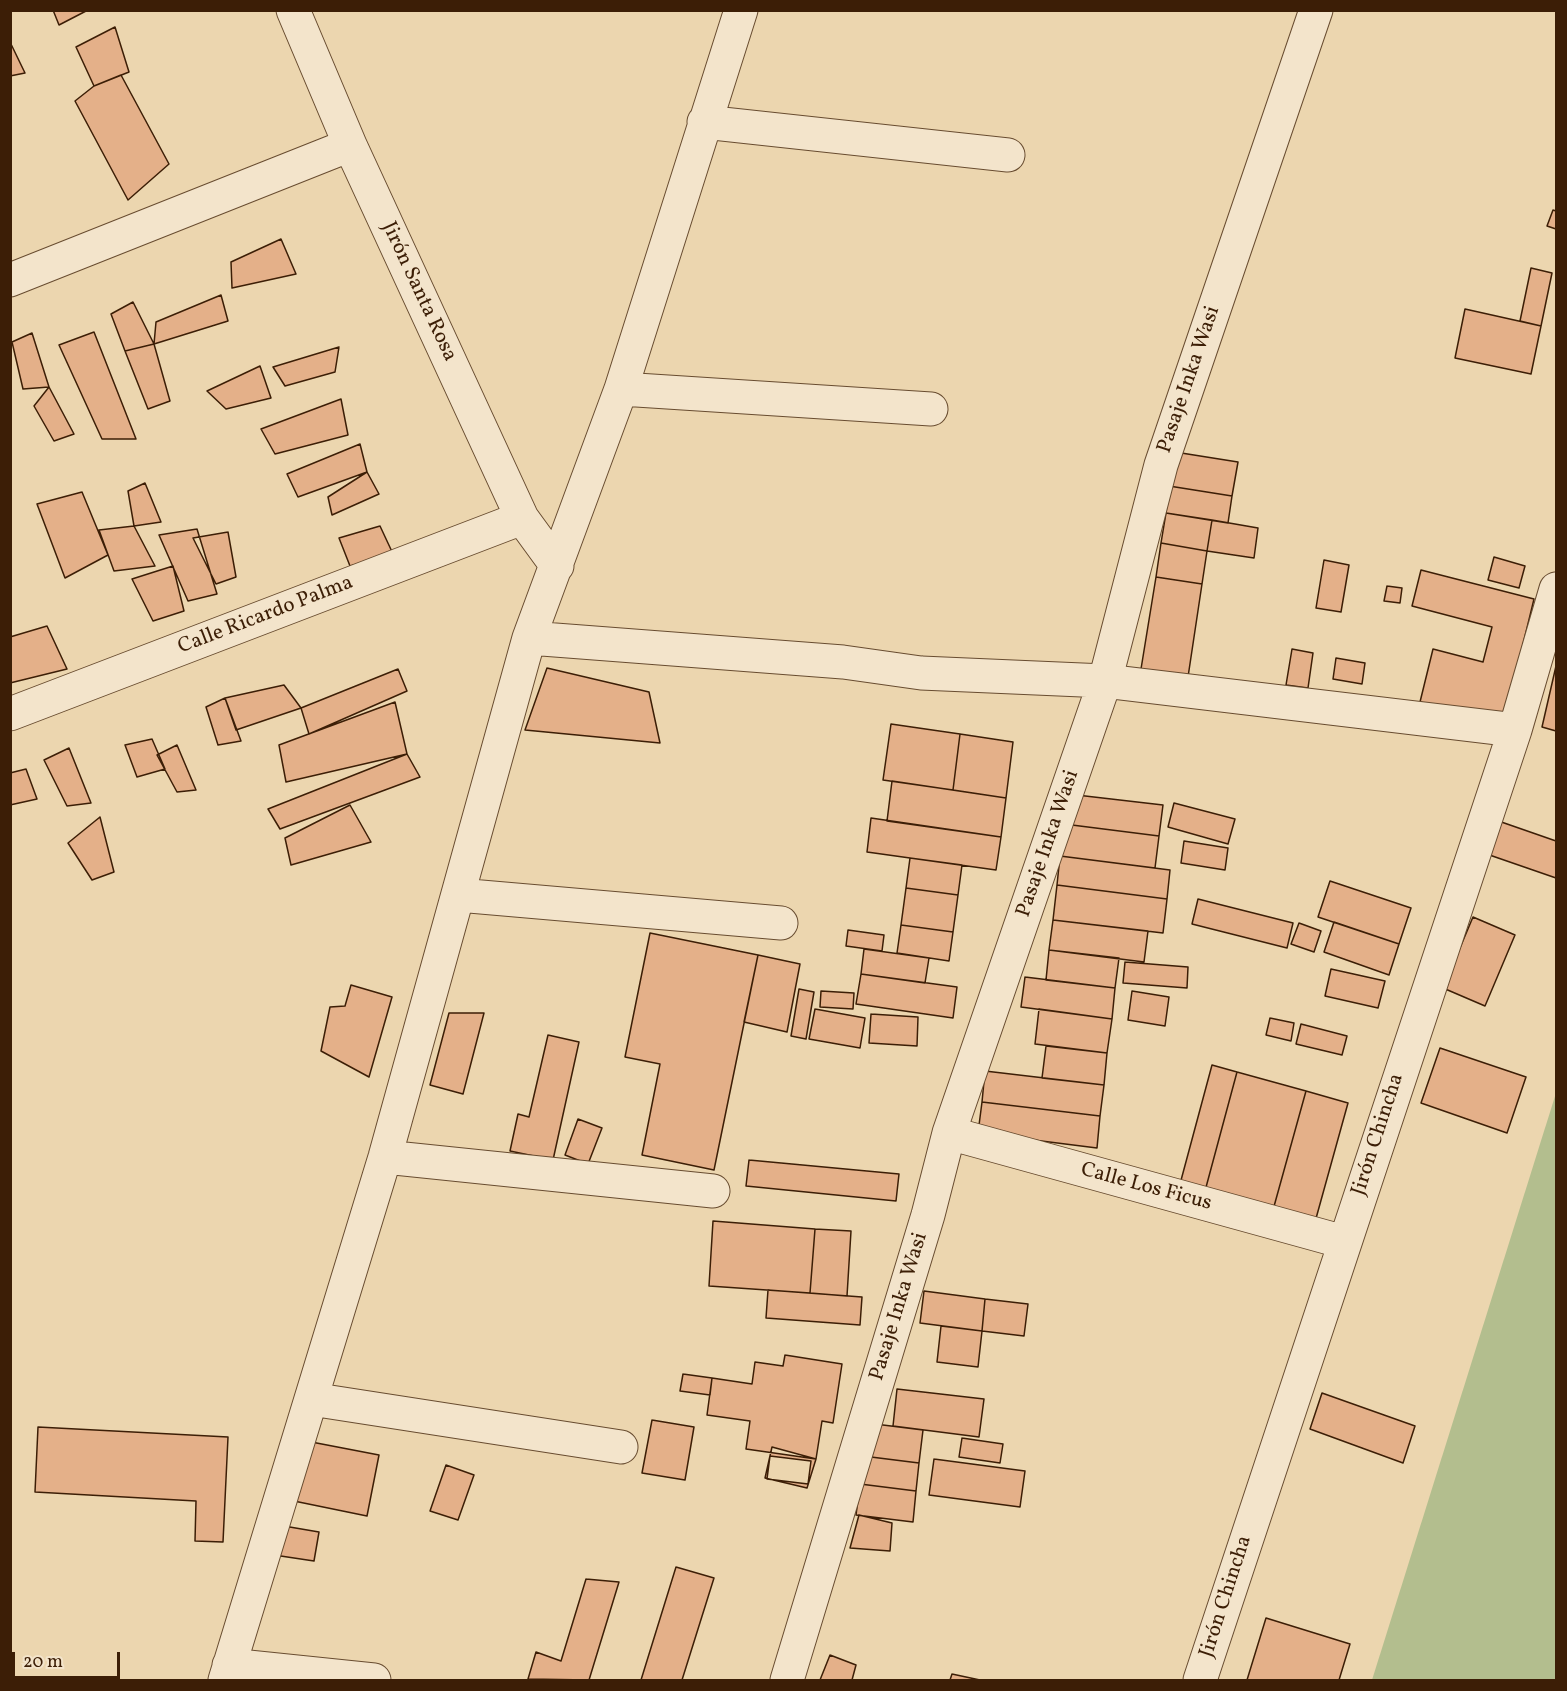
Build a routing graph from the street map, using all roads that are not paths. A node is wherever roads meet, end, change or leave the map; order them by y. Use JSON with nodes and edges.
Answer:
{"nodes":[{"id":1,"x":293,"y":10,"type":"edge"},
{"id":2,"x":741,"y":10,"type":"edge"},
{"id":3,"x":1316,"y":10,"type":"edge"},
{"id":4,"x":704,"y":122,"type":"junction"},
{"id":5,"x":350,"y":145,"type":"junction"},
{"id":6,"x":1008,"y":155,"type":"dead end"},
{"id":7,"x":10,"y":280,"type":"edge"},
{"id":8,"x":621,"y":389,"type":"junction"},
{"id":9,"x":931,"y":409,"type":"dead end"},
{"id":10,"x":522,"y":518,"type":"junction"},
{"id":11,"x":557,"y":566,"type":"junction"},
{"id":12,"x":1557,"y":589,"type":"edge"},
{"id":13,"x":529,"y":638,"type":"junction"},
{"id":14,"x":1106,"y":681,"type":"junction"},
{"id":15,"x":10,"y":714,"type":"edge"},
{"id":16,"x":1515,"y":730,"type":"junction"},
{"id":17,"x":458,"y":895,"type":"junction"},
{"id":18,"x":782,"y":922,"type":"dead end"},
{"id":19,"x":949,"y":1133,"type":"junction"},
{"id":20,"x":385,"y":1157,"type":"junction"},
{"id":21,"x":713,"y":1191,"type":"dead end"},
{"id":22,"x":1344,"y":1242,"type":"junction"},
{"id":23,"x":311,"y":1399,"type":"junction"},
{"id":24,"x":621,"y":1447,"type":"dead end"},
{"id":25,"x":227,"y":1673,"type":"edge"},
{"id":26,"x":374,"y":1680,"type":"edge"},
{"id":27,"x":787,"y":1680,"type":"edge"},
{"id":28,"x":1200,"y":1680,"type":"edge"}],
"edges":[{"from":1,"to":5,"type":"street","name":"Jirón Santa Rosa"},
{"from":2,"to":4,"type":"street"},
{"from":3,"to":14,"type":"street","name":"Pasaje Inka Wasi"},
{"from":4,"to":6,"type":"street"},
{"from":4,"to":8,"type":"street"},
{"from":5,"to":7,"type":"street"},
{"from":5,"to":10,"type":"street","name":"Jirón Santa Rosa"},
{"from":8,"to":9,"type":"street"},
{"from":8,"to":11,"type":"street"},
{"from":10,"to":11,"type":"street","name":"Jirón Santa Rosa"},
{"from":10,"to":15,"type":"street","name":"Calle Ricardo Palma"},
{"from":11,"to":13,"type":"street"},
{"from":12,"to":16,"type":"street","name":"Jirón Chincha"},
{"from":13,"to":14,"type":"street"},
{"from":13,"to":17,"type":"street"},
{"from":14,"to":16,"type":"street"},
{"from":14,"to":19,"type":"street","name":"Pasaje Inka Wasi"},
{"from":16,"to":22,"type":"street","name":"Jirón Chincha"},
{"from":17,"to":18,"type":"street"},
{"from":17,"to":20,"type":"street"},
{"from":19,"to":22,"type":"street","name":"Calle Los Ficus"},
{"from":19,"to":27,"type":"street","name":"Pasaje Inka Wasi"},
{"from":20,"to":21,"type":"street"},
{"from":20,"to":23,"type":"street"},
{"from":22,"to":28,"type":"street","name":"Jirón Chincha"},
{"from":23,"to":24,"type":"street"},
{"from":23,"to":25,"type":"street"},
{"from":25,"to":26,"type":"street"}]}
